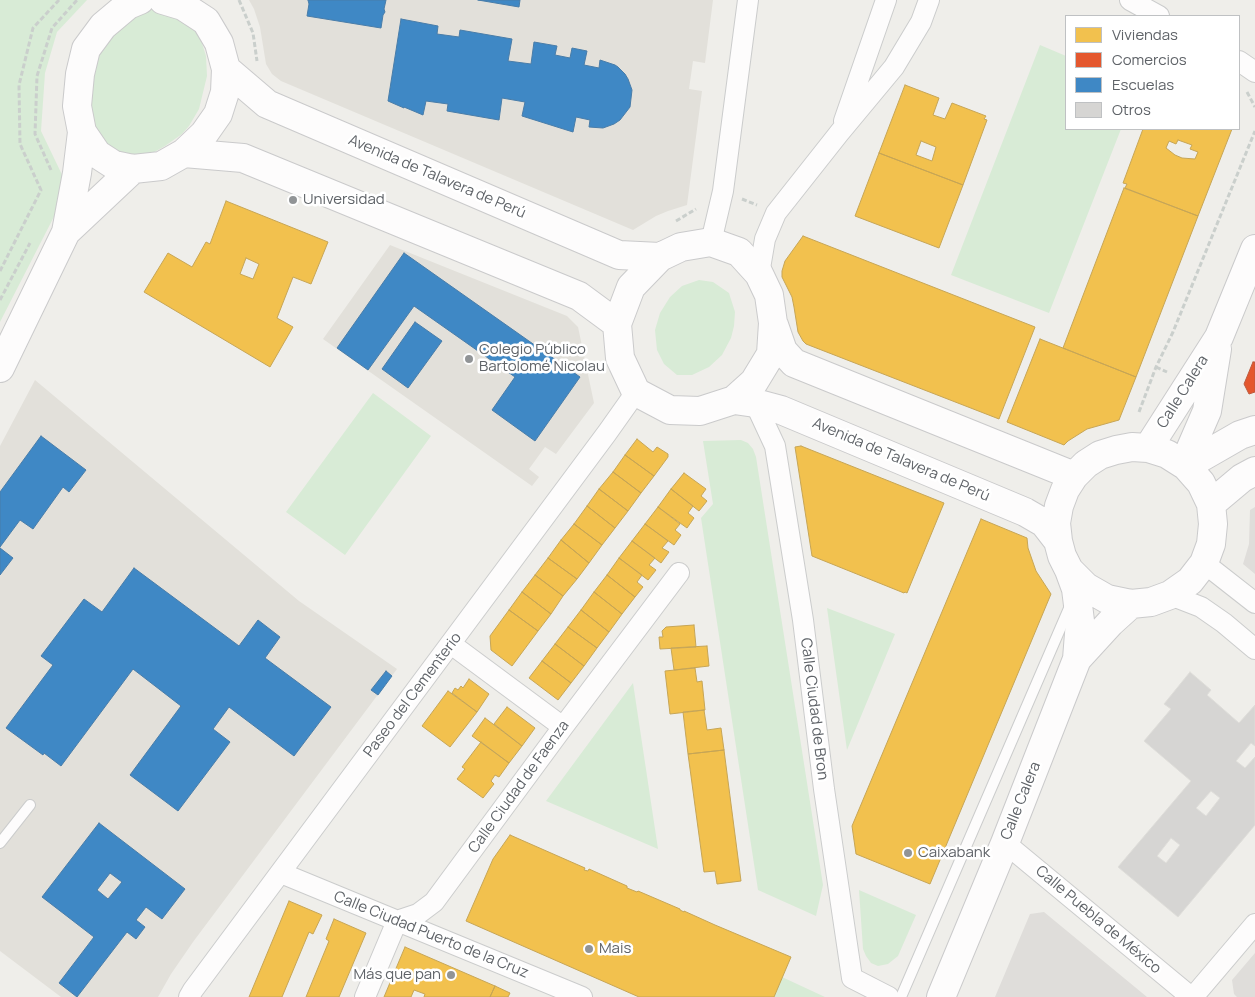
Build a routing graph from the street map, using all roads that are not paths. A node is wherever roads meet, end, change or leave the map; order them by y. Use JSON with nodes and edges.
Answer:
{"nodes":[{"id":1,"x":748,"y":0,"type":"edge"},
{"id":2,"x":886,"y":0,"type":"edge"},
{"id":3,"x":929,"y":0,"type":"edge"},
{"id":4,"x":1130,"y":0,"type":"edge"},
{"id":5,"x":133,"y":2,"type":"edge"},
{"id":6,"x":176,"y":2,"type":"edge"},
{"id":7,"x":1157,"y":15,"type":"edge"},
{"id":8,"x":1240,"y":62,"type":"edge"},
{"id":9,"x":226,"y":69,"type":"junction"},
{"id":10,"x":1255,"y":72,"type":"edge"},
{"id":11,"x":82,"y":132,"type":"junction"},
{"id":12,"x":840,"y":132,"type":"junction"},
{"id":13,"x":184,"y":153,"type":"junction"},
{"id":14,"x":133,"y":169,"type":"junction"},
{"id":15,"x":66,"y":232,"type":"junction"},
{"id":16,"x":711,"y":242,"type":"junction"},
{"id":17,"x":1255,"y":249,"type":"edge"},
{"id":18,"x":660,"y":257,"type":"junction"},
{"id":19,"x":759,"y":274,"type":"junction"},
{"id":20,"x":1250,"y":279,"type":"edge"},
{"id":21,"x":773,"y":323,"type":"junction"},
{"id":22,"x":617,"y":324,"type":"junction"},
{"id":23,"x":1219,"y":337,"type":"junction"},
{"id":24,"x":0,"y":368,"type":"edge"},
{"id":25,"x":636,"y":392,"type":"junction"},
{"id":26,"x":745,"y":402,"type":"junction"},
{"id":27,"x":1255,"y":430,"type":"edge"},
{"id":28,"x":1148,"y":448,"type":"junction"},
{"id":29,"x":1185,"y":465,"type":"junction"},
{"id":30,"x":1255,"y":471,"type":"edge"},
{"id":31,"x":1074,"y":476,"type":"junction"},
{"id":32,"x":1210,"y":504,"type":"junction"},
{"id":33,"x":1058,"y":541,"type":"junction"},
{"id":34,"x":1204,"y":563,"type":"junction"},
{"id":35,"x":679,"y":572,"type":"dead end"},
{"id":36,"x":1073,"y":579,"type":"junction"},
{"id":37,"x":1170,"y":595,"type":"junction"},
{"id":38,"x":1255,"y":603,"type":"edge"},
{"id":39,"x":1131,"y":604,"type":"junction"},
{"id":40,"x":451,"y":644,"type":"junction"},
{"id":41,"x":1255,"y":650,"type":"edge"},
{"id":42,"x":1077,"y":659,"type":"junction"},
{"id":43,"x":563,"y":727,"type":"junction"},
{"id":44,"x":30,"y":804,"type":"dead end"},
{"id":45,"x":0,"y":843,"type":"edge"},
{"id":46,"x":1005,"y":843,"type":"junction"},
{"id":47,"x":281,"y":873,"type":"junction"},
{"id":48,"x":397,"y":921,"type":"junction"},
{"id":49,"x":1255,"y":924,"type":"edge"},
{"id":50,"x":189,"y":997,"type":"edge"},
{"id":51,"x":365,"y":997,"type":"edge"},
{"id":52,"x":582,"y":997,"type":"edge"},
{"id":53,"x":889,"y":997,"type":"edge"},
{"id":54,"x":901,"y":997,"type":"edge"},
{"id":55,"x":941,"y":997,"type":"edge"},
{"id":56,"x":1192,"y":997,"type":"edge"}],
"edges":[{"from":1,"to":16,"type":"street"},
{"from":2,"to":12,"type":"street"},
{"from":3,"to":12,"type":"street"},
{"from":4,"to":7,"type":"street"},
{"from":5,"to":11,"type":"street"},
{"from":6,"to":9,"type":"street"},
{"from":8,"to":10,"type":"street"},
{"from":9,"to":13,"type":"street"},
{"from":9,"to":18,"type":"street","name":"Avenida de Talavera de Perú"},
{"from":11,"to":14,"type":"street"},
{"from":11,"to":15,"type":"street"},
{"from":12,"to":19,"type":"street"},
{"from":13,"to":14,"type":"street"},
{"from":13,"to":22,"type":"street"},
{"from":14,"to":15,"type":"street"},
{"from":15,"to":24,"type":"street"},
{"from":16,"to":18,"type":"street"},
{"from":16,"to":19,"type":"street"},
{"from":17,"to":20,"type":"street","name":"Calle Calera"},
{"from":18,"to":22,"type":"street"},
{"from":19,"to":21,"type":"street"},
{"from":20,"to":23,"type":"street","name":"Calle Calera"},
{"from":21,"to":26,"type":"street"},
{"from":21,"to":31,"type":"street"},
{"from":22,"to":25,"type":"street"},
{"from":23,"to":28,"type":"street","name":"Calle Calera"},
{"from":23,"to":29,"type":"street","name":"Calle Calera"},
{"from":25,"to":26,"type":"street"},
{"from":25,"to":40,"type":"street","name":"Paseo del Cementerio"},
{"from":26,"to":33,"type":"street","name":"Avenida de Talavera de Perú"},
{"from":26,"to":53,"type":"street","name":"Calle Ciudad de Bron"},
{"from":27,"to":29,"type":"street"},
{"from":28,"to":29,"type":"street","name":"Calle Calera"},
{"from":28,"to":31,"type":"street","name":"Calle Calera"},
{"from":29,"to":32,"type":"street","name":"Calle Calera"},
{"from":30,"to":32,"type":"street"},
{"from":31,"to":33,"type":"street","name":"Calle Calera"},
{"from":32,"to":34,"type":"street","name":"Calle Calera"},
{"from":33,"to":36,"type":"street","name":"Calle Calera"},
{"from":34,"to":37,"type":"street","name":"Calle Calera"},
{"from":34,"to":38,"type":"street"},
{"from":35,"to":43,"type":"street","name":"Calle Ciudad de Faenza"},
{"from":36,"to":39,"type":"street","name":"Calle Calera"},
{"from":36,"to":42,"type":"street","name":"Calle Calera"},
{"from":36,"to":54,"type":"lane"},
{"from":37,"to":39,"type":"street","name":"Calle Calera"},
{"from":37,"to":41,"type":"street"},
{"from":39,"to":42,"type":"street","name":"Calle Calera"},
{"from":40,"to":43,"type":"street"},
{"from":40,"to":47,"type":"street","name":"Paseo del Cementerio"},
{"from":42,"to":46,"type":"street","name":"Calle Calera"},
{"from":43,"to":48,"type":"street","name":"Calle Ciudad de Faenza"},
{"from":44,"to":45,"type":"lane"},
{"from":46,"to":55,"type":"street","name":"Calle Calera"},
{"from":46,"to":56,"type":"street","name":"Calle Puebla de México"},
{"from":47,"to":48,"type":"street","name":"Calle Ciudad Puerto de la Cruz"},
{"from":47,"to":50,"type":"street","name":"Paseo del Cementerio"},
{"from":48,"to":51,"type":"street"},
{"from":48,"to":52,"type":"street","name":"Calle Ciudad Puerto de la Cruz"},
{"from":49,"to":56,"type":"street"}]}
